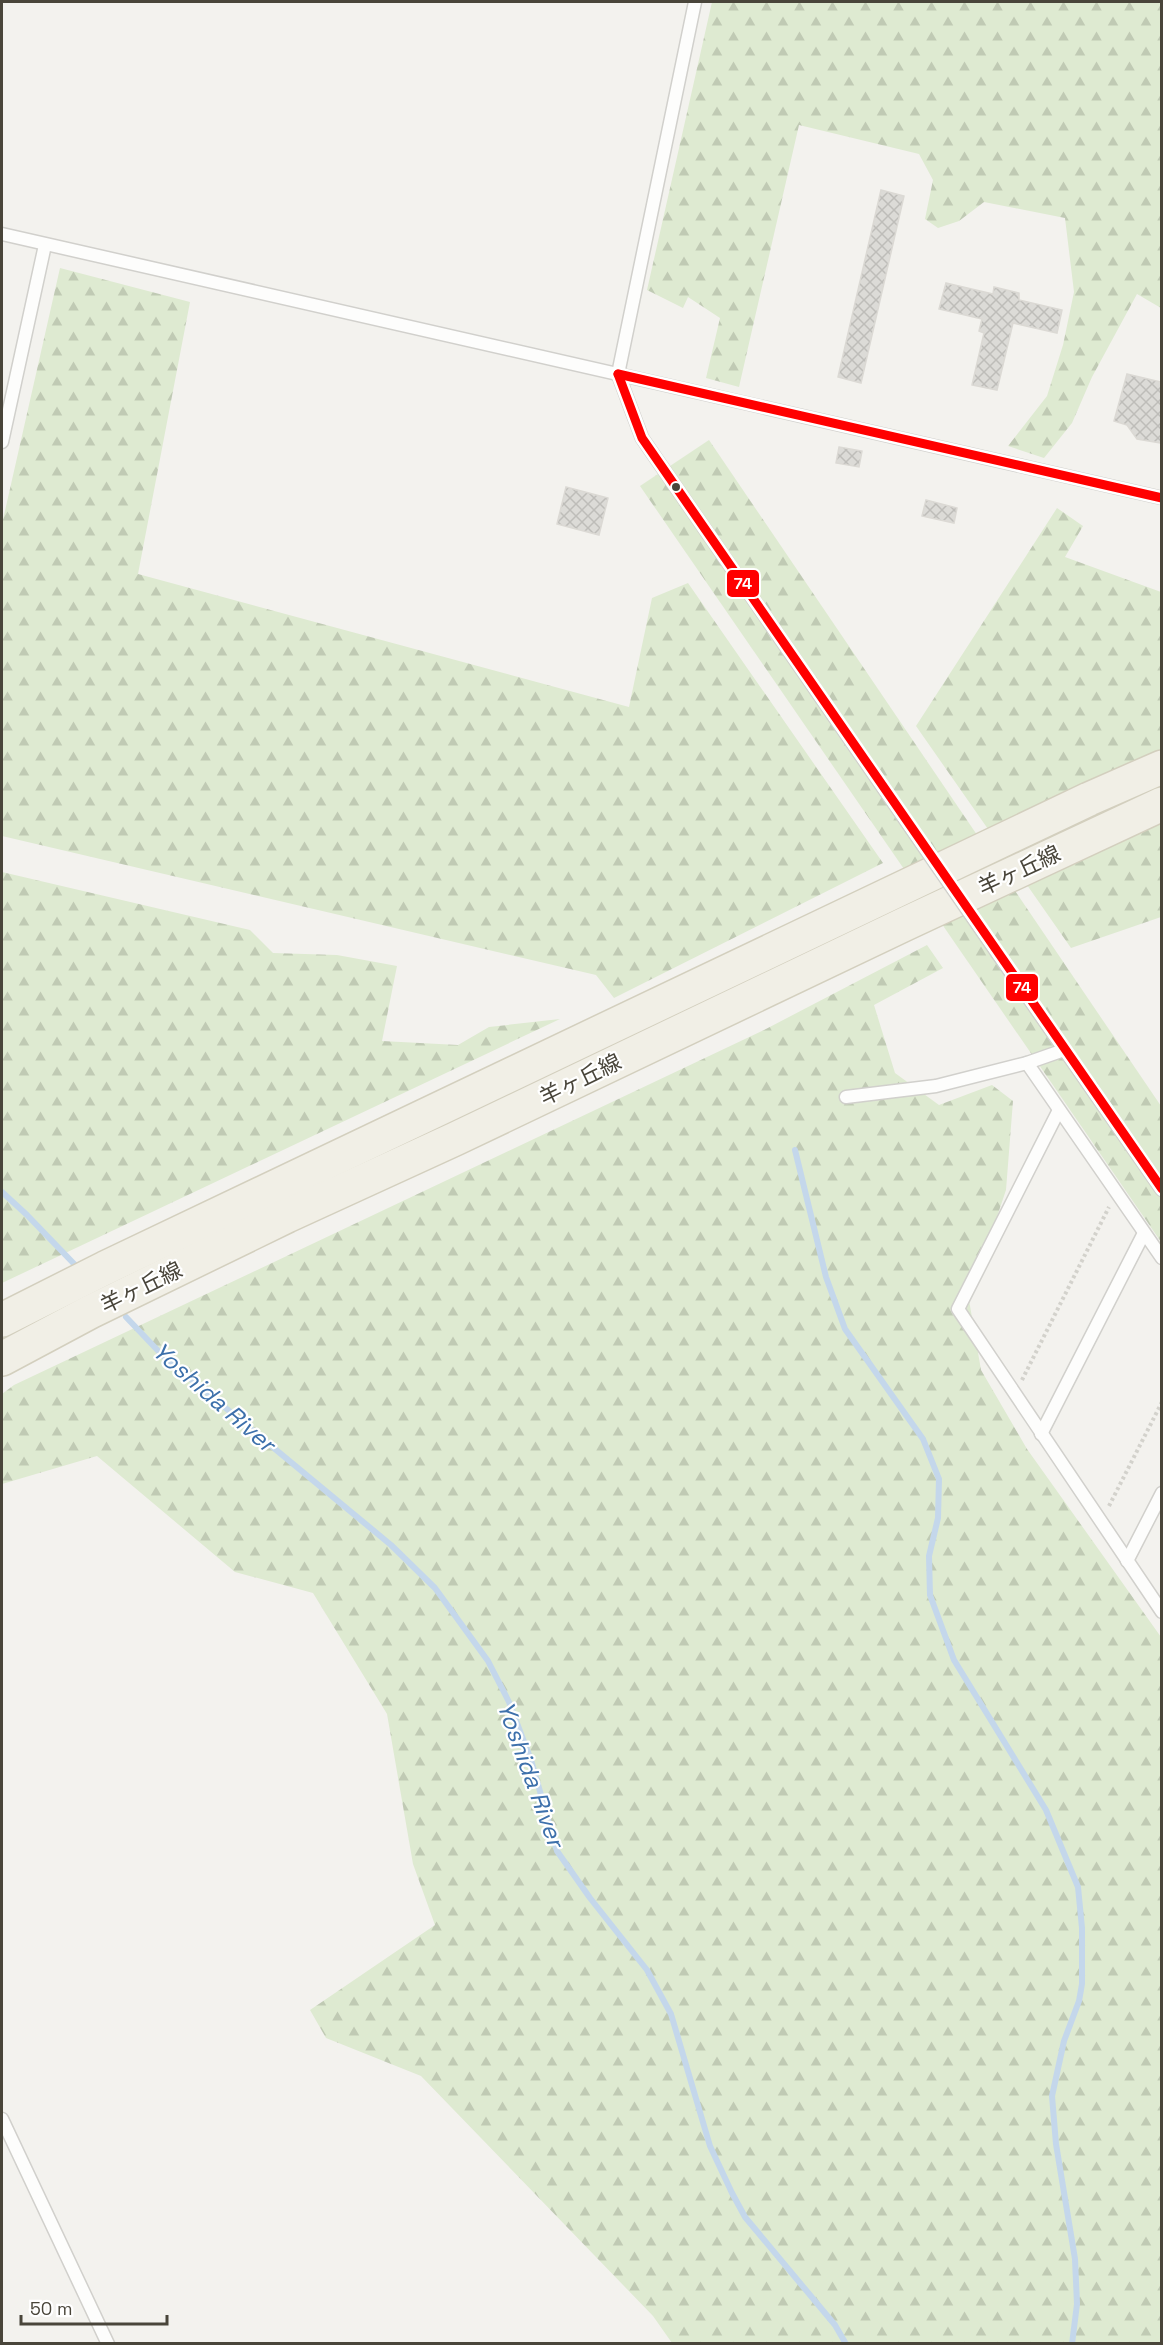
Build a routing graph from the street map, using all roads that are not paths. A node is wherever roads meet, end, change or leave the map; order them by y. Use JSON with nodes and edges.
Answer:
{"nodes":[{"id":1,"x":695,"y":2,"type":"edge"},
{"id":2,"x":2,"y":234,"type":"edge"},
{"id":3,"x":45,"y":245,"type":"junction"},
{"id":4,"x":618,"y":374,"type":"junction"},
{"id":5,"x":2,"y":442,"type":"edge"},
{"id":6,"x":1161,"y":498,"type":"edge"},
{"id":7,"x":1161,"y":767,"type":"edge"},
{"id":8,"x":1161,"y":804,"type":"edge"},
{"id":9,"x":1064,"y":1050,"type":"junction"},
{"id":10,"x":1027,"y":1064,"type":"junction"},
{"id":11,"x":846,"y":1097,"type":"dead end"},
{"id":12,"x":1059,"y":1110,"type":"junction"},
{"id":13,"x":1161,"y":1190,"type":"edge"},
{"id":14,"x":1144,"y":1233,"type":"junction"},
{"id":15,"x":1161,"y":1258,"type":"edge"},
{"id":16,"x":2,"y":1320,"type":"edge"},
{"id":17,"x":2,"y":1359,"type":"edge"},
{"id":18,"x":1041,"y":1434,"type":"junction"},
{"id":19,"x":1161,"y":1493,"type":"edge"},
{"id":20,"x":1127,"y":1561,"type":"junction"},
{"id":21,"x":1161,"y":1612,"type":"edge"},
{"id":22,"x":2,"y":2119,"type":"edge"},
{"id":23,"x":108,"y":2343,"type":"edge"}],
"edges":[{"from":1,"to":4,"type":"lane"},
{"from":2,"to":3,"type":"lane"},
{"from":3,"to":4,"type":"lane"},
{"from":3,"to":5,"type":"lane"},
{"from":4,"to":6,"type":"lane"},
{"from":4,"to":9,"type":"lane","bridge":true},
{"from":7,"to":16,"type":"main road","name":"羊ヶ丘線"},
{"from":8,"to":17,"type":"main road","name":"羊ヶ丘線"},
{"from":9,"to":10,"type":"lane"},
{"from":9,"to":13,"type":"lane"},
{"from":10,"to":11,"type":"lane"},
{"from":10,"to":12,"type":"lane"},
{"from":12,"to":14,"type":"lane"},
{"from":12,"to":18,"type":"lane"},
{"from":14,"to":15,"type":"lane"},
{"from":14,"to":18,"type":"lane"},
{"from":18,"to":20,"type":"lane"},
{"from":19,"to":20,"type":"lane"},
{"from":20,"to":21,"type":"lane"},
{"from":22,"to":23,"type":"lane"}]}
